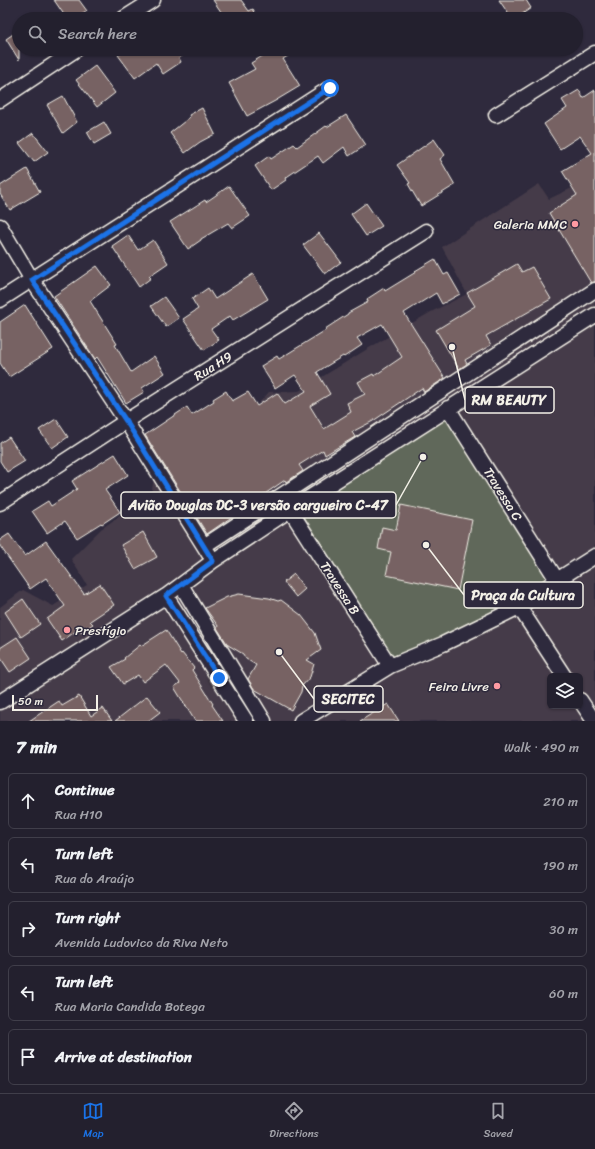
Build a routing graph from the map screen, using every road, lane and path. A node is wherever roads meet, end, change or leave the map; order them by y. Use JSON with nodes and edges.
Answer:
{"nodes":[{"id":1,"x":154,"y":0,"type":"edge"},
{"id":2,"x":134,"y":12,"type":"edge"},
{"id":3,"x":595,"y":53,"type":"edge"},
{"id":4,"x":67,"y":56,"type":"edge"},
{"id":5,"x":330,"y":88,"type":"dead end"},
{"id":6,"x":0,"y":100,"type":"edge"},
{"id":7,"x":496,"y":115,"type":"dead end"},
{"id":8,"x":0,"y":226,"type":"edge"},
{"id":9,"x":426,"y":230,"type":"dead end"},
{"id":10,"x":32,"y":280,"type":"junction"},
{"id":11,"x":595,"y":290,"type":"edge"},
{"id":12,"x":0,"y":300,"type":"edge"},
{"id":13,"x":595,"y":316,"type":"edge"},
{"id":14,"x":448,"y":408,"type":"junction"},
{"id":15,"x":126,"y":421,"type":"junction"},
{"id":16,"x":0,"y":503,"type":"edge"},
{"id":17,"x":290,"y":510,"type":"junction"},
{"id":18,"x":204,"y":546,"type":"junction"},
{"id":19,"x":595,"y":556,"type":"edge"},
{"id":20,"x":213,"y":561,"type":"junction"},
{"id":21,"x":557,"y":580,"type":"junction"},
{"id":22,"x":181,"y":585,"type":"junction"},
{"id":23,"x":166,"y":596,"type":"junction"},
{"id":24,"x":519,"y":607,"type":"junction"},
{"id":25,"x":390,"y":666,"type":"junction"},
{"id":26,"x":233,"y":670,"type":"junction"},
{"id":27,"x":562,"y":673,"type":"edge"},
{"id":28,"x":219,"y":678,"type":"junction"},
{"id":29,"x":0,"y":702,"type":"edge"},
{"id":30,"x":583,"y":704,"type":"edge"},
{"id":31,"x":246,"y":721,"type":"edge"},
{"id":32,"x":264,"y":721,"type":"edge"},
{"id":33,"x":301,"y":721,"type":"edge"},
{"id":34,"x":594,"y":721,"type":"edge"}],
"edges":[{"from":1,"to":2,"type":"street"},
{"from":3,"to":7,"type":"street"},
{"from":4,"to":6,"type":"street"},
{"from":5,"to":10,"type":"street"},
{"from":8,"to":10,"type":"street"},
{"from":9,"to":15,"type":"street","name":"Rua H9"},
{"from":10,"to":12,"type":"street"},
{"from":10,"to":15,"type":"street"},
{"from":11,"to":18,"type":"street"},
{"from":13,"to":14,"type":"street"},
{"from":14,"to":17,"type":"street"},
{"from":14,"to":21,"type":"street","name":"Travessa C"},
{"from":15,"to":16,"type":"street","name":"Rua H9"},
{"from":15,"to":18,"type":"street"},
{"from":17,"to":20,"type":"street"},
{"from":17,"to":25,"type":"street","name":"Travessa B"},
{"from":18,"to":20,"type":"street"},
{"from":19,"to":21,"type":"street"},
{"from":20,"to":22,"type":"street"},
{"from":21,"to":24,"type":"street"},
{"from":22,"to":23,"type":"street"},
{"from":22,"to":26,"type":"street"},
{"from":23,"to":28,"type":"street"},
{"from":23,"to":29,"type":"street"},
{"from":24,"to":25,"type":"street"},
{"from":24,"to":27,"type":"street"},
{"from":25,"to":33,"type":"street"},
{"from":26,"to":28,"type":"street"},
{"from":26,"to":32,"type":"street"},
{"from":28,"to":31,"type":"street"},
{"from":30,"to":34,"type":"street"}]}
